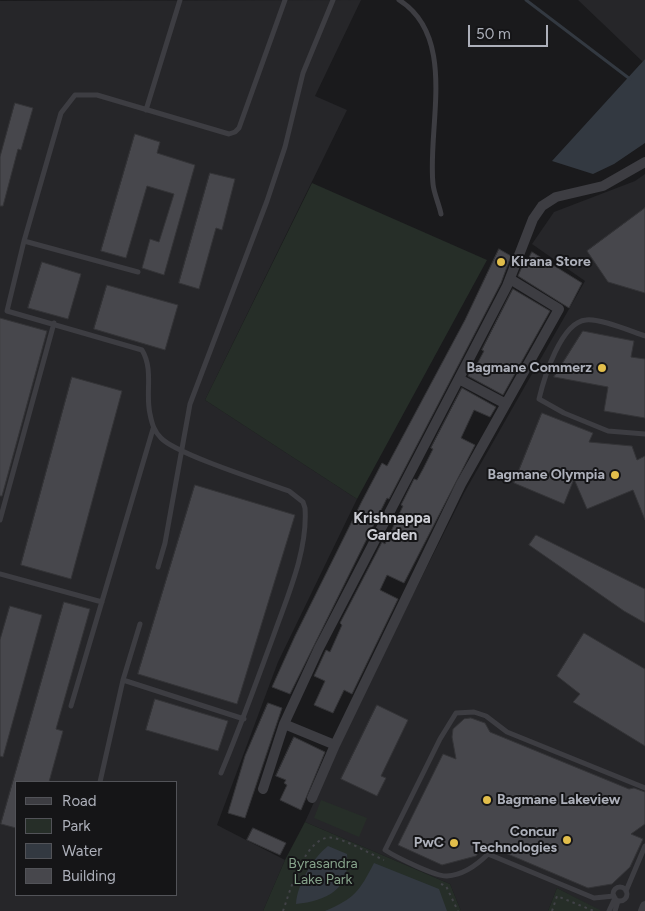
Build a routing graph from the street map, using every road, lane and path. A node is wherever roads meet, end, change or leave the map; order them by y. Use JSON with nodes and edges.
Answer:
{"nodes":[{"id":1,"x":180,"y":0,"type":"edge"},
{"id":2,"x":285,"y":0,"type":"edge"},
{"id":3,"x":333,"y":0,"type":"edge"},
{"id":4,"x":399,"y":0,"type":"edge"},
{"id":5,"x":146,"y":110,"type":"junction"},
{"id":6,"x":645,"y":162,"type":"edge"},
{"id":7,"x":441,"y":214,"type":"dead end"},
{"id":8,"x":24,"y":241,"type":"junction"},
{"id":9,"x":138,"y":272,"type":"dead end"},
{"id":10,"x":510,"y":279,"type":"junction"},
{"id":11,"x":0,"y":309,"type":"edge"},
{"id":12,"x":7,"y":311,"type":"junction"},
{"id":13,"x":54,"y":323,"type":"junction"},
{"id":14,"x":645,"y":336,"type":"edge"},
{"id":15,"x":459,"y":379,"type":"junction"},
{"id":16,"x":506,"y":404,"type":"junction"},
{"id":17,"x":154,"y":429,"type":"junction"},
{"id":18,"x":645,"y":434,"type":"edge"},
{"id":19,"x":182,"y":450,"type":"junction"},
{"id":20,"x":0,"y":520,"type":"edge"},
{"id":21,"x":158,"y":567,"type":"dead end"},
{"id":22,"x":0,"y":574,"type":"edge"},
{"id":23,"x":102,"y":602,"type":"junction"},
{"id":24,"x":140,"y":624,"type":"dead end"},
{"id":25,"x":123,"y":680,"type":"junction"},
{"id":26,"x":71,"y":706,"type":"dead end"},
{"id":27,"x":244,"y":718,"type":"junction"},
{"id":28,"x":284,"y":724,"type":"junction"},
{"id":29,"x":335,"y":745,"type":"junction"},
{"id":30,"x":221,"y":773,"type":"dead end"},
{"id":31,"x":100,"y":781,"type":"edge"},
{"id":32,"x":645,"y":788,"type":"edge"},
{"id":33,"x":263,"y":789,"type":"dead end"},
{"id":34,"x":312,"y":798,"type":"dead end"},
{"id":35,"x":645,"y":846,"type":"edge"},
{"id":36,"x":386,"y":860,"type":"dead end"},
{"id":37,"x":437,"y":882,"type":"dead end"},
{"id":38,"x":626,"y":891,"type":"junction"},
{"id":39,"x":616,"y":898,"type":"junction"},
{"id":40,"x":645,"y":906,"type":"edge"},
{"id":41,"x":283,"y":911,"type":"edge"},
{"id":42,"x":458,"y":911,"type":"edge"},
{"id":43,"x":552,"y":911,"type":"edge"},
{"id":44,"x":594,"y":911,"type":"edge"},
{"id":45,"x":609,"y":911,"type":"edge"},
{"id":46,"x":615,"y":911,"type":"edge"},
{"id":47,"x":643,"y":911,"type":"edge"}],
"edges":[{"from":1,"to":5,"type":"lane"},
{"from":2,"to":5,"type":"lane"},
{"from":3,"to":19,"type":"lane"},
{"from":4,"to":7,"type":"lane"},
{"from":5,"to":8,"type":"lane"},
{"from":6,"to":10,"type":"street"},
{"from":8,"to":9,"type":"lane"},
{"from":8,"to":12,"type":"lane"},
{"from":10,"to":15,"type":"street"},
{"from":10,"to":16,"type":"street"},
{"from":11,"to":12,"type":"lane"},
{"from":12,"to":13,"type":"lane"},
{"from":13,"to":17,"type":"lane"},
{"from":13,"to":20,"type":"lane"},
{"from":14,"to":18,"type":"lane"},
{"from":15,"to":16,"type":"street"},
{"from":15,"to":28,"type":"street"},
{"from":16,"to":29,"type":"street"},
{"from":17,"to":19,"type":"lane"},
{"from":17,"to":23,"type":"lane"},
{"from":19,"to":21,"type":"lane"},
{"from":19,"to":27,"type":"lane"},
{"from":22,"to":23,"type":"lane"},
{"from":23,"to":26,"type":"lane"},
{"from":24,"to":25,"type":"lane"},
{"from":25,"to":27,"type":"lane"},
{"from":25,"to":31,"type":"lane"},
{"from":27,"to":30,"type":"lane"},
{"from":28,"to":29,"type":"street"},
{"from":28,"to":33,"type":"street"},
{"from":29,"to":34,"type":"street"},
{"from":32,"to":39,"type":"lane"},
{"from":35,"to":38,"type":"lane"},
{"from":36,"to":41,"type":"path"},
{"from":37,"to":42,"type":"path"},
{"from":38,"to":39,"type":"lane"},
{"from":38,"to":39,"type":"lane"},
{"from":39,"to":45,"type":"lane"},
{"from":39,"to":46,"type":"lane"},
{"from":40,"to":47,"type":"street"},
{"from":43,"to":44,"type":"path"}]}
